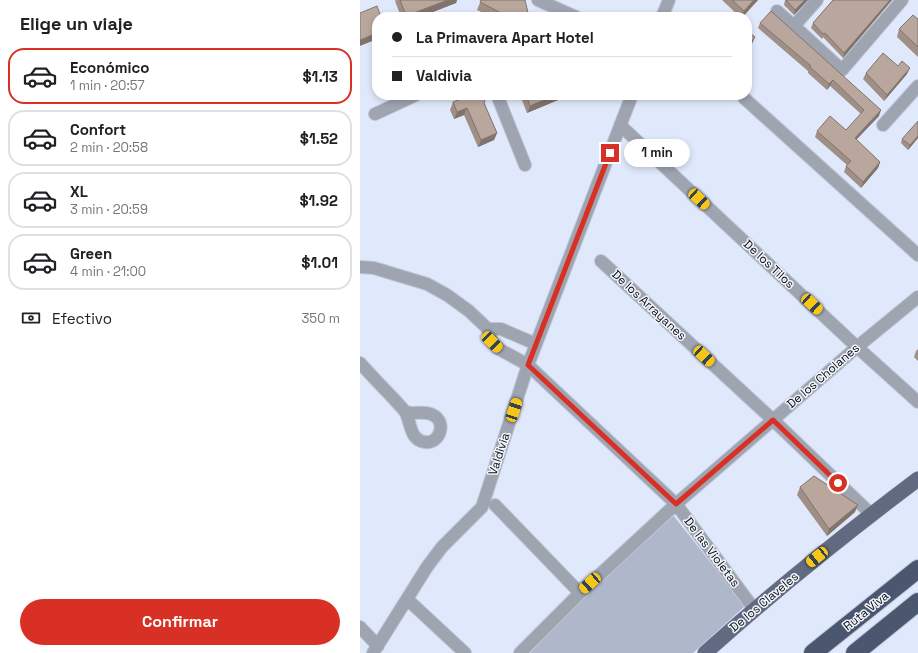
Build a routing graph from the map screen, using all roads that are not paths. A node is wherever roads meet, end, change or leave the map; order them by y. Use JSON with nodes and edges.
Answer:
{"nodes":[{"id":1,"x":538,"y":0,"type":"edge"},
{"id":2,"x":669,"y":0,"type":"edge"},
{"id":3,"x":817,"y":0,"type":"edge"},
{"id":4,"x":902,"y":0,"type":"edge"},
{"id":5,"x":776,"y":11,"type":"dead end"},
{"id":6,"x":565,"y":12,"type":"edge"},
{"id":7,"x":664,"y":12,"type":"edge"},
{"id":8,"x":794,"y":26,"type":"junction"},
{"id":9,"x":918,"y":86,"type":"edge"},
{"id":10,"x":405,"y":100,"type":"edge"},
{"id":11,"x":498,"y":100,"type":"edge"},
{"id":12,"x":630,"y":100,"type":"edge"},
{"id":13,"x":746,"y":100,"type":"edge"},
{"id":14,"x":375,"y":114,"type":"dead end"},
{"id":15,"x":620,"y":125,"type":"junction"},
{"id":16,"x":883,"y":125,"type":"dead end"},
{"id":17,"x":525,"y":165,"type":"dead end"},
{"id":18,"x":918,"y":255,"type":"edge"},
{"id":19,"x":601,"y":261,"type":"dead end"},
{"id":20,"x":360,"y":267,"type":"edge"},
{"id":21,"x":918,"y":297,"type":"edge"},
{"id":22,"x":488,"y":329,"type":"junction"},
{"id":23,"x":536,"y":344,"type":"junction"},
{"id":24,"x":857,"y":346,"type":"junction"},
{"id":25,"x":360,"y":363,"type":"edge"},
{"id":26,"x":528,"y":365,"type":"junction"},
{"id":27,"x":918,"y":402,"type":"edge"},
{"id":28,"x":406,"y":412,"type":"dead end"},
{"id":29,"x":773,"y":420,"type":"junction"},
{"id":30,"x":918,"y":479,"type":"edge"},
{"id":31,"x":676,"y":504,"type":"junction"},
{"id":32,"x":495,"y":505,"type":"dead end"},
{"id":33,"x":871,"y":514,"type":"junction"},
{"id":34,"x":918,"y":569,"type":"edge"},
{"id":35,"x":580,"y":592,"type":"junction"},
{"id":36,"x":407,"y":599,"type":"junction"},
{"id":37,"x":918,"y":602,"type":"edge"},
{"id":38,"x":754,"y":609,"type":"junction"},
{"id":39,"x":360,"y":627,"type":"edge"},
{"id":40,"x":375,"y":649,"type":"edge"},
{"id":41,"x":465,"y":653,"type":"edge"},
{"id":42,"x":520,"y":653,"type":"edge"},
{"id":43,"x":705,"y":653,"type":"edge"},
{"id":44,"x":813,"y":653,"type":"edge"},
{"id":45,"x":855,"y":653,"type":"edge"}],
"edges":[{"from":1,"to":6,"type":"street"},
{"from":2,"to":7,"type":"street"},
{"from":3,"to":8,"type":"street"},
{"from":4,"to":8,"type":"street"},
{"from":5,"to":8,"type":"street"},
{"from":9,"to":16,"type":"street"},
{"from":10,"to":14,"type":"street"},
{"from":11,"to":17,"type":"street"},
{"from":12,"to":15,"type":"street","name":"Valdivia"},
{"from":13,"to":18,"type":"street"},
{"from":15,"to":23,"type":"street","name":"Valdivia"},
{"from":15,"to":24,"type":"street","name":"De los Tilos"},
{"from":19,"to":29,"type":"street","name":"De los Arrayanes"},
{"from":20,"to":22,"type":"street"},
{"from":21,"to":24,"type":"street","name":"De los Cholanes"},
{"from":22,"to":23,"type":"street"},
{"from":22,"to":26,"type":"street","name":"De las Violetas"},
{"from":23,"to":26,"type":"street","name":"Valdivia"},
{"from":24,"to":27,"type":"street","name":"De los Tilos"},
{"from":24,"to":29,"type":"street","name":"De los Cholanes"},
{"from":25,"to":28,"type":"street"},
{"from":26,"to":31,"type":"street","name":"De las Violetas"},
{"from":26,"to":36,"type":"street","name":"Valdivia"},
{"from":29,"to":31,"type":"street","name":"De los Cholanes"},
{"from":29,"to":33,"type":"street","name":"De los Arrayanes"},
{"from":30,"to":33,"type":"main road","name":"De los Claveles"},
{"from":31,"to":35,"type":"street","name":"De los Cholanes"},
{"from":31,"to":38,"type":"street","name":"De las Violetas"},
{"from":32,"to":35,"type":"street"},
{"from":33,"to":38,"type":"main road","name":"De los Claveles"},
{"from":34,"to":44,"type":"highway","name":"Ruta Viva"},
{"from":35,"to":42,"type":"street","name":"De los Cholanes"},
{"from":36,"to":40,"type":"street","name":"Valdivia"},
{"from":36,"to":41,"type":"street"},
{"from":37,"to":45,"type":"highway"},
{"from":38,"to":43,"type":"main road","name":"De los Claveles"},
{"from":39,"to":40,"type":"street"}]}
